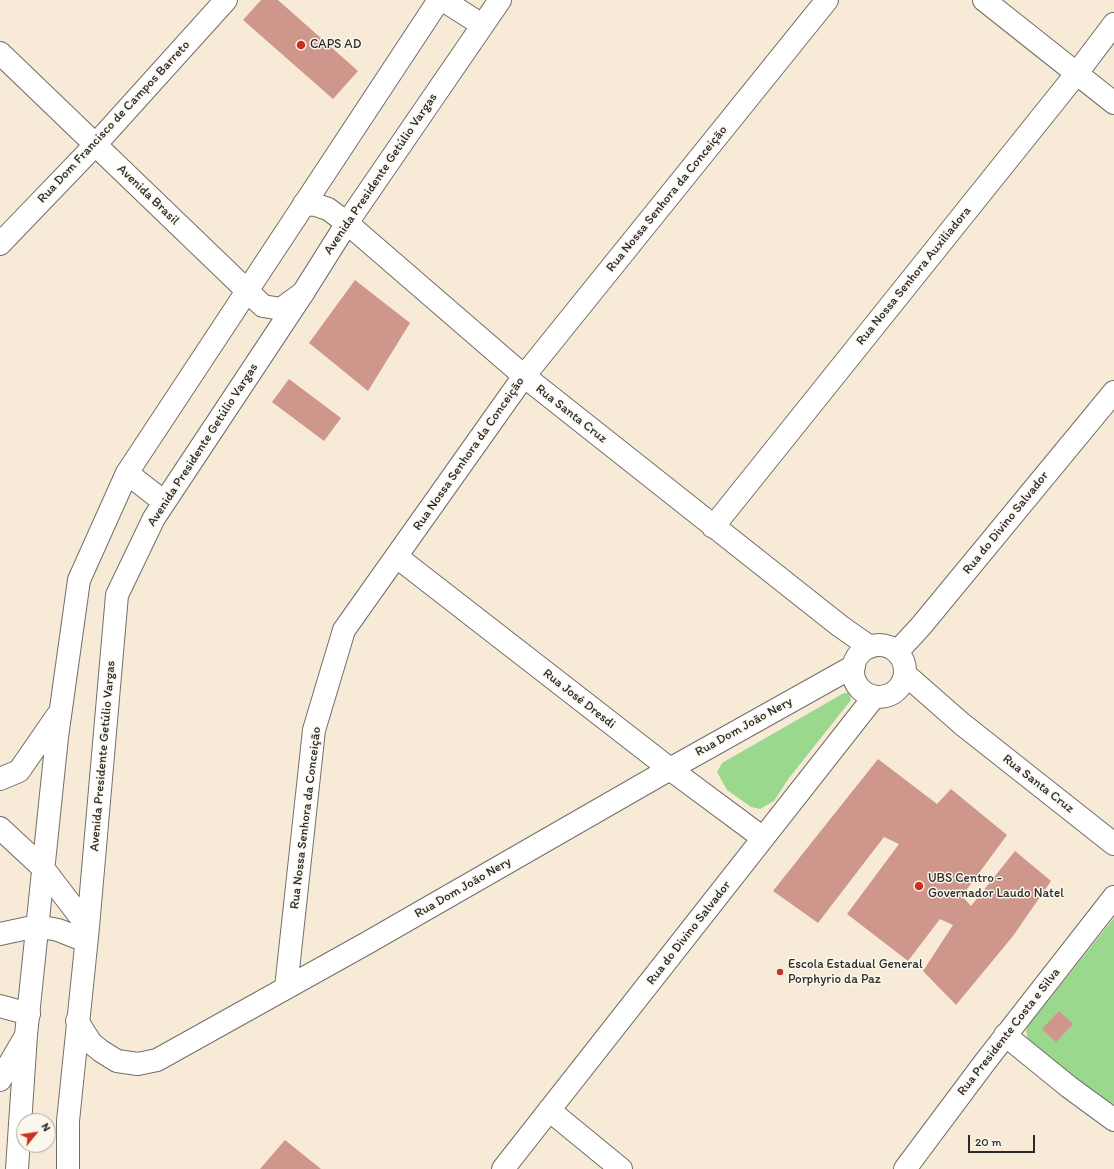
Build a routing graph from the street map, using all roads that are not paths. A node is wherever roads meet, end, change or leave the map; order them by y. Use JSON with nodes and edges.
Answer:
{"nodes":[{"id":1,"x":226,"y":0,"type":"edge"},
{"id":2,"x":439,"y":0,"type":"edge"},
{"id":3,"x":443,"y":0,"type":"edge"},
{"id":4,"x":500,"y":0,"type":"edge"},
{"id":5,"x":827,"y":0,"type":"edge"},
{"id":6,"x":984,"y":0,"type":"edge"},
{"id":7,"x":1114,"y":24,"type":"edge"},
{"id":8,"x":482,"y":26,"type":"junction"},
{"id":9,"x":0,"y":53,"type":"edge"},
{"id":10,"x":1077,"y":73,"type":"junction"},
{"id":11,"x":1114,"y":103,"type":"edge"},
{"id":12,"x":96,"y":144,"type":"junction"},
{"id":13,"x":304,"y":204,"type":"junction"},
{"id":14,"x":347,"y":223,"type":"junction"},
{"id":15,"x":0,"y":244,"type":"edge"},
{"id":16,"x":247,"y":291,"type":"junction"},
{"id":17,"x":303,"y":293,"type":"junction"},
{"id":18,"x":524,"y":376,"type":"junction"},
{"id":19,"x":1114,"y":392,"type":"edge"},
{"id":20,"x":127,"y":473,"type":"junction"},
{"id":21,"x":164,"y":502,"type":"junction"},
{"id":22,"x":713,"y":527,"type":"junction"},
{"id":23,"x":397,"y":557,"type":"junction"},
{"id":24,"x":897,"y":652,"type":"junction"},
{"id":25,"x":860,"y":657,"type":"junction"},
{"id":26,"x":900,"y":683,"type":"junction"},
{"id":27,"x":874,"y":697,"type":"junction"},
{"id":28,"x":60,"y":712,"type":"junction"},
{"id":29,"x":670,"y":769,"type":"junction"},
{"id":30,"x":0,"y":779,"type":"edge"},
{"id":31,"x":0,"y":828,"type":"edge"},
{"id":32,"x":763,"y":838,"type":"junction"},
{"id":33,"x":1114,"y":844,"type":"edge"},
{"id":34,"x":43,"y":868,"type":"junction"},
{"id":35,"x":1114,"y":897,"type":"edge"},
{"id":36,"x":37,"y":926,"type":"junction"},
{"id":37,"x":0,"y":934,"type":"edge"},
{"id":38,"x":87,"y":934,"type":"junction"},
{"id":39,"x":286,"y":988,"type":"junction"},
{"id":40,"x":0,"y":1006,"type":"edge"},
{"id":41,"x":78,"y":1021,"type":"junction"},
{"id":42,"x":27,"y":1024,"type":"junction"},
{"id":43,"x":1005,"y":1035,"type":"junction"},
{"id":44,"x":0,"y":1080,"type":"edge"},
{"id":45,"x":549,"y":1110,"type":"junction"},
{"id":46,"x":1114,"y":1120,"type":"edge"},
{"id":47,"x":17,"y":1169,"type":"edge"},
{"id":48,"x":68,"y":1169,"type":"edge"},
{"id":49,"x":503,"y":1169,"type":"edge"},
{"id":50,"x":621,"y":1169,"type":"edge"},
{"id":51,"x":905,"y":1169,"type":"edge"}],
"edges":[{"from":1,"to":12,"type":"street","name":"Rua Dom Francisco de Campos Barreto"},
{"from":2,"to":13,"type":"street"},
{"from":3,"to":8,"type":"street"},
{"from":4,"to":8,"type":"street","name":"Avenida Presidente Getúlio Vargas"},
{"from":5,"to":18,"type":"street","name":"Rua Nossa Senhora da Conceição"},
{"from":6,"to":10,"type":"street"},
{"from":7,"to":10,"type":"street","name":"Rua Nossa Senhora Auxiliadora"},
{"from":8,"to":14,"type":"street","name":"Avenida Presidente Getúlio Vargas"},
{"from":9,"to":12,"type":"street","name":"Avenida Brasil"},
{"from":10,"to":11,"type":"street"},
{"from":10,"to":22,"type":"street","name":"Rua Nossa Senhora Auxiliadora"},
{"from":12,"to":15,"type":"street","name":"Rua Dom Francisco de Campos Barreto"},
{"from":12,"to":16,"type":"street","name":"Avenida Brasil"},
{"from":13,"to":14,"type":"street","name":"Rua Santa Cruz"},
{"from":13,"to":16,"type":"street"},
{"from":14,"to":17,"type":"street","name":"Avenida Presidente Getúlio Vargas"},
{"from":14,"to":18,"type":"street","name":"Rua Santa Cruz"},
{"from":16,"to":17,"type":"street","name":"Avenida Brasil"},
{"from":16,"to":20,"type":"street"},
{"from":17,"to":21,"type":"street","name":"Avenida Presidente Getúlio Vargas"},
{"from":18,"to":22,"type":"street","name":"Rua Santa Cruz"},
{"from":18,"to":23,"type":"street","name":"Rua Nossa Senhora da Conceição"},
{"from":19,"to":24,"type":"street","name":"Rua do Divino Salvador"},
{"from":20,"to":21,"type":"street"},
{"from":20,"to":28,"type":"street"},
{"from":21,"to":38,"type":"street","name":"Avenida Presidente Getúlio Vargas"},
{"from":22,"to":25,"type":"street","name":"Rua Santa Cruz"},
{"from":23,"to":29,"type":"street","name":"Rua José Dresdi"},
{"from":23,"to":39,"type":"street","name":"Rua Nossa Senhora da Conceição"},
{"from":24,"to":25,"type":"street"},
{"from":24,"to":26,"type":"street"},
{"from":25,"to":27,"type":"street"},
{"from":25,"to":29,"type":"street","name":"Rua Dom João Nery"},
{"from":26,"to":27,"type":"street"},
{"from":26,"to":33,"type":"street","name":"Rua Santa Cruz"},
{"from":27,"to":32,"type":"street","name":"Rua do Divino Salvador"},
{"from":28,"to":30,"type":"street"},
{"from":28,"to":34,"type":"street"},
{"from":29,"to":32,"type":"street","name":"Rua José Dresdi"},
{"from":29,"to":39,"type":"street","name":"Rua Dom João Nery"},
{"from":31,"to":34,"type":"street"},
{"from":32,"to":45,"type":"street","name":"Rua do Divino Salvador"},
{"from":34,"to":36,"type":"street"},
{"from":34,"to":38,"type":"street"},
{"from":35,"to":43,"type":"street","name":"Rua Presidente Costa e Silva"},
{"from":36,"to":37,"type":"street"},
{"from":36,"to":38,"type":"street"},
{"from":36,"to":42,"type":"street"},
{"from":38,"to":41,"type":"street","name":"Avenida Presidente Getúlio Vargas"},
{"from":39,"to":41,"type":"street","name":"Rua Dom João Nery"},
{"from":40,"to":42,"type":"street"},
{"from":41,"to":48,"type":"street","name":"Avenida Presidente Getúlio Vargas"},
{"from":42,"to":44,"type":"street"},
{"from":42,"to":47,"type":"street"},
{"from":43,"to":46,"type":"street"},
{"from":43,"to":51,"type":"street","name":"Rua Presidente Costa e Silva"},
{"from":45,"to":49,"type":"street","name":"Rua do Divino Salvador"},
{"from":45,"to":50,"type":"street"}]}
